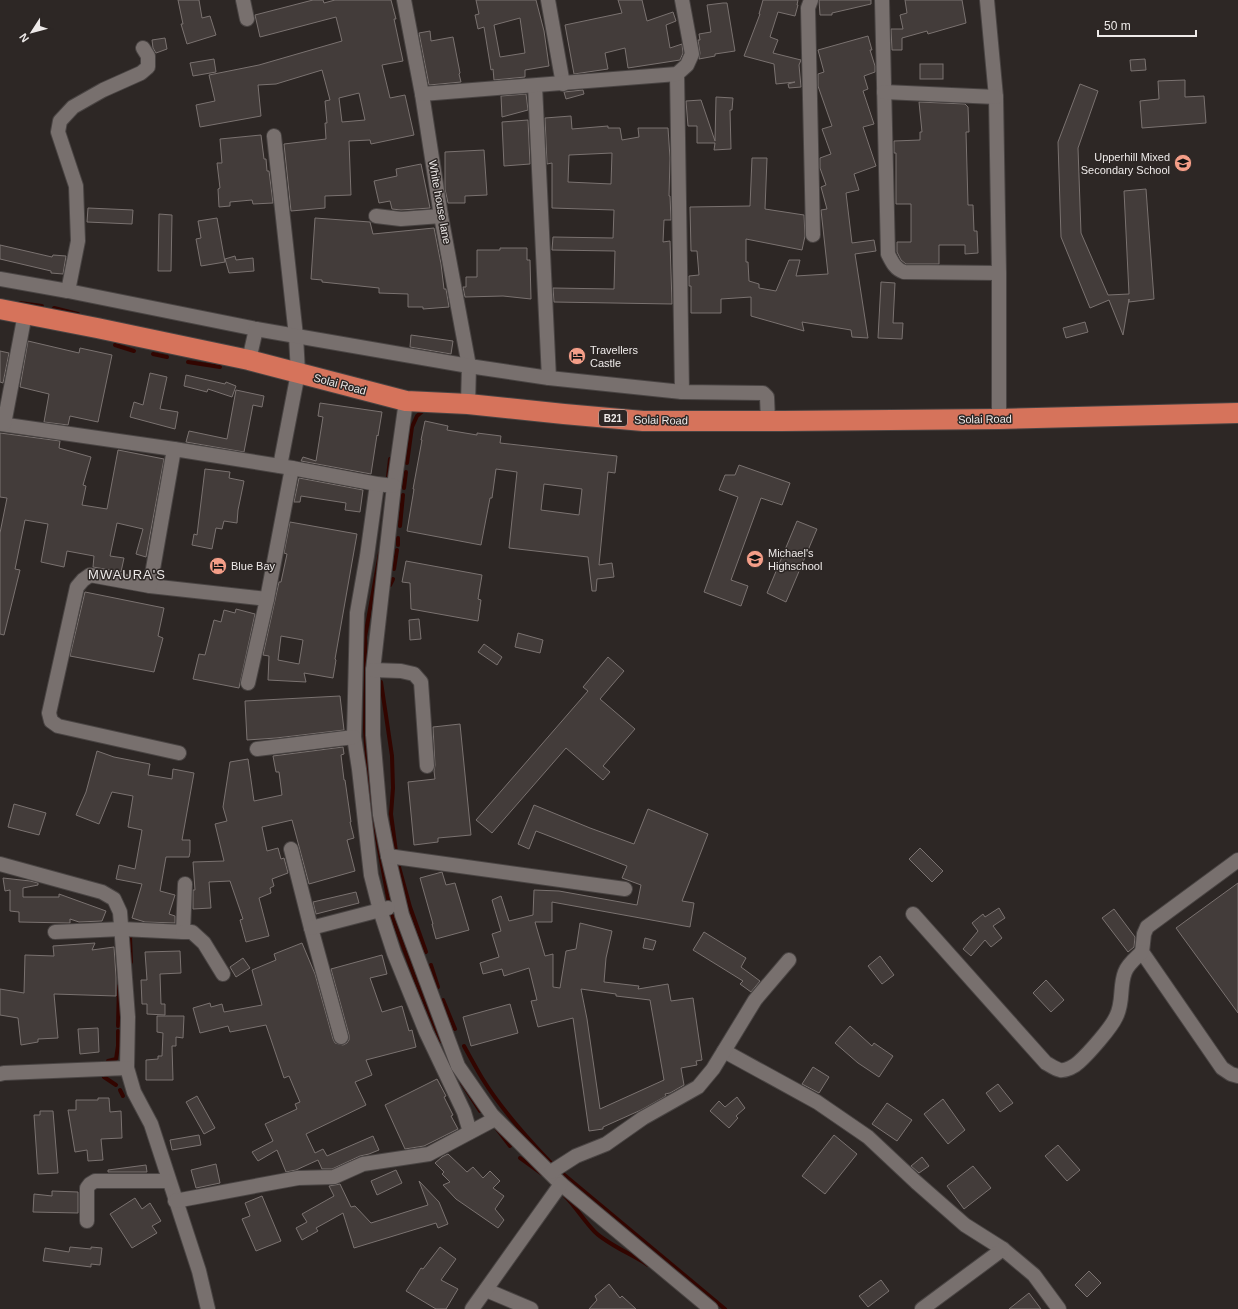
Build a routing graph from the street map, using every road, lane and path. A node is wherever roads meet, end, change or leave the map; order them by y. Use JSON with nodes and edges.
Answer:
{"nodes":[{"id":1,"x":243,"y":0,"type":"edge"},
{"id":2,"x":404,"y":0,"type":"edge"},
{"id":3,"x":548,"y":0,"type":"edge"},
{"id":4,"x":682,"y":0,"type":"edge"},
{"id":5,"x":811,"y":0,"type":"edge"},
{"id":6,"x":882,"y":0,"type":"edge"},
{"id":7,"x":988,"y":0,"type":"edge"},
{"id":8,"x":247,"y":18,"type":"dead end"},
{"id":9,"x":143,"y":48,"type":"dead end"},
{"id":10,"x":677,"y":74,"type":"junction"},
{"id":11,"x":563,"y":84,"type":"junction"},
{"id":12,"x":535,"y":86,"type":"junction"},
{"id":13,"x":884,"y":92,"type":"junction"},
{"id":14,"x":422,"y":94,"type":"junction"},
{"id":15,"x":996,"y":96,"type":"junction"},
{"id":16,"x":274,"y":136,"type":"dead end"},
{"id":17,"x":376,"y":216,"type":"dead end"},
{"id":18,"x":442,"y":216,"type":"junction"},
{"id":19,"x":813,"y":235,"type":"dead end"},
{"id":20,"x":999,"y":274,"type":"junction"},
{"id":21,"x":0,"y":279,"type":"edge"},
{"id":22,"x":68,"y":291,"type":"junction"},
{"id":23,"x":0,"y":309,"type":"edge"},
{"id":24,"x":25,"y":314,"type":"junction"},
{"id":25,"x":256,"y":329,"type":"junction"},
{"id":26,"x":296,"y":336,"type":"junction"},
{"id":27,"x":249,"y":360,"type":"junction"},
{"id":28,"x":470,"y":366,"type":"junction"},
{"id":29,"x":298,"y":373,"type":"junction"},
{"id":30,"x":549,"y":378,"type":"junction"},
{"id":31,"x":682,"y":392,"type":"junction"},
{"id":32,"x":406,"y":401,"type":"junction"},
{"id":33,"x":468,"y":404,"type":"junction"},
{"id":34,"x":1238,"y":413,"type":"edge"},
{"id":35,"x":999,"y":419,"type":"junction"},
{"id":36,"x":768,"y":421,"type":"junction"},
{"id":37,"x":2,"y":424,"type":"edge"},
{"id":38,"x":174,"y":450,"type":"junction"},
{"id":39,"x":286,"y":467,"type":"junction"},
{"id":40,"x":377,"y":484,"type":"junction"},
{"id":41,"x":394,"y":486,"type":"junction"},
{"id":42,"x":150,"y":586,"type":"junction"},
{"id":43,"x":267,"y":598,"type":"junction"},
{"id":44,"x":373,"y":670,"type":"junction"},
{"id":45,"x":248,"y":683,"type":"dead end"},
{"id":46,"x":354,"y":736,"type":"junction"},
{"id":47,"x":257,"y":749,"type":"dead end"},
{"id":48,"x":179,"y":753,"type":"dead end"},
{"id":49,"x":427,"y":766,"type":"dead end"},
{"id":50,"x":291,"y":849,"type":"dead end"},
{"id":51,"x":388,"y":856,"type":"junction"},
{"id":52,"x":1238,"y":860,"type":"edge"},
{"id":53,"x":0,"y":864,"type":"edge"},
{"id":54,"x":185,"y":884,"type":"dead end"},
{"id":55,"x":625,"y":889,"type":"dead end"},
{"id":56,"x":399,"y":904,"type":"junction"},
{"id":57,"x":380,"y":910,"type":"junction"},
{"id":58,"x":913,"y":914,"type":"dead end"},
{"id":59,"x":311,"y":928,"type":"junction"},
{"id":60,"x":122,"y":929,"type":"junction"},
{"id":61,"x":55,"y":932,"type":"dead end"},
{"id":62,"x":183,"y":932,"type":"junction"},
{"id":63,"x":1142,"y":952,"type":"junction"},
{"id":64,"x":789,"y":960,"type":"dead end"},
{"id":65,"x":223,"y":974,"type":"dead end"},
{"id":66,"x":341,"y":1037,"type":"dead end"},
{"id":67,"x":724,"y":1051,"type":"junction"},
{"id":68,"x":128,"y":1068,"type":"junction"},
{"id":69,"x":1,"y":1071,"type":"edge"},
{"id":70,"x":1238,"y":1076,"type":"edge"},
{"id":71,"x":496,"y":1119,"type":"junction"},
{"id":72,"x":470,"y":1132,"type":"junction"},
{"id":73,"x":551,"y":1172,"type":"junction"},
{"id":74,"x":168,"y":1181,"type":"junction"},
{"id":75,"x":561,"y":1184,"type":"junction"},
{"id":76,"x":175,"y":1201,"type":"junction"},
{"id":77,"x":87,"y":1221,"type":"dead end"},
{"id":78,"x":1003,"y":1249,"type":"junction"},
{"id":79,"x":486,"y":1290,"type":"junction"},
{"id":80,"x":208,"y":1309,"type":"edge"},
{"id":81,"x":472,"y":1309,"type":"edge"},
{"id":82,"x":531,"y":1309,"type":"edge"},
{"id":83,"x":711,"y":1309,"type":"edge"},
{"id":84,"x":922,"y":1309,"type":"edge"},
{"id":85,"x":1059,"y":1309,"type":"edge"}],
"edges":[{"from":1,"to":8,"type":"street"},
{"from":2,"to":14,"type":"street","name":"White house lane"},
{"from":3,"to":11,"type":"street"},
{"from":4,"to":10,"type":"street"},
{"from":5,"to":19,"type":"street"},
{"from":6,"to":13,"type":"street"},
{"from":7,"to":15,"type":"street"},
{"from":9,"to":22,"type":"street"},
{"from":10,"to":11,"type":"street"},
{"from":10,"to":31,"type":"street"},
{"from":11,"to":12,"type":"street"},
{"from":12,"to":14,"type":"street"},
{"from":12,"to":30,"type":"street"},
{"from":13,"to":15,"type":"street"},
{"from":13,"to":20,"type":"street"},
{"from":14,"to":18,"type":"street","name":"White house lane"},
{"from":15,"to":20,"type":"street"},
{"from":16,"to":26,"type":"street"},
{"from":17,"to":18,"type":"street"},
{"from":18,"to":28,"type":"street","name":"White house lane"},
{"from":20,"to":35,"type":"street"},
{"from":21,"to":22,"type":"street"},
{"from":22,"to":25,"type":"street"},
{"from":23,"to":24,"type":"highway","name":"Solai Road","number":"B21"},
{"from":24,"to":27,"type":"highway","name":"Solai Road","number":"B21"},
{"from":24,"to":37,"type":"street"},
{"from":25,"to":26,"type":"street"},
{"from":25,"to":27,"type":"street"},
{"from":26,"to":28,"type":"street"},
{"from":26,"to":29,"type":"street"},
{"from":27,"to":29,"type":"highway","name":"Solai Road","number":"B21"},
{"from":28,"to":30,"type":"street"},
{"from":28,"to":33,"type":"street","name":"White house lane"},
{"from":29,"to":32,"type":"highway","name":"Solai Road","number":"B21"},
{"from":29,"to":39,"type":"street"},
{"from":30,"to":31,"type":"street"},
{"from":31,"to":36,"type":"street"},
{"from":32,"to":33,"type":"highway","name":"Solai Road","number":"B21"},
{"from":32,"to":41,"type":"street"},
{"from":33,"to":36,"type":"highway","name":"Solai Road","number":"B21"},
{"from":34,"to":35,"type":"highway","name":"Solai Road","number":"B21"},
{"from":35,"to":36,"type":"highway","name":"Solai Road","number":"B21"},
{"from":37,"to":38,"type":"street"},
{"from":38,"to":39,"type":"street"},
{"from":38,"to":42,"type":"street"},
{"from":39,"to":40,"type":"street"},
{"from":39,"to":43,"type":"street"},
{"from":40,"to":41,"type":"street"},
{"from":40,"to":46,"type":"street"},
{"from":41,"to":44,"type":"street"},
{"from":42,"to":43,"type":"street"},
{"from":42,"to":48,"type":"street"},
{"from":43,"to":45,"type":"street"},
{"from":44,"to":49,"type":"street"},
{"from":44,"to":51,"type":"street"},
{"from":46,"to":47,"type":"street"},
{"from":46,"to":57,"type":"street"},
{"from":50,"to":59,"type":"street"},
{"from":51,"to":55,"type":"street"},
{"from":51,"to":56,"type":"street"},
{"from":52,"to":63,"type":"street"},
{"from":53,"to":60,"type":"street"},
{"from":54,"to":62,"type":"street"},
{"from":56,"to":57,"type":"street"},
{"from":56,"to":71,"type":"street"},
{"from":57,"to":59,"type":"street"},
{"from":57,"to":72,"type":"street"},
{"from":58,"to":63,"type":"street"},
{"from":59,"to":66,"type":"street"},
{"from":60,"to":61,"type":"street"},
{"from":60,"to":62,"type":"street"},
{"from":60,"to":68,"type":"street"},
{"from":62,"to":65,"type":"street"},
{"from":63,"to":70,"type":"street"},
{"from":64,"to":67,"type":"street"},
{"from":67,"to":73,"type":"street"},
{"from":67,"to":78,"type":"street"},
{"from":68,"to":69,"type":"street"},
{"from":68,"to":74,"type":"street"},
{"from":71,"to":72,"type":"street"},
{"from":71,"to":73,"type":"street"},
{"from":72,"to":76,"type":"street"},
{"from":73,"to":75,"type":"street"},
{"from":74,"to":76,"type":"street"},
{"from":74,"to":77,"type":"street"},
{"from":75,"to":79,"type":"street"},
{"from":75,"to":83,"type":"street"},
{"from":76,"to":80,"type":"street"},
{"from":78,"to":84,"type":"street"},
{"from":78,"to":85,"type":"street"},
{"from":79,"to":81,"type":"street"},
{"from":79,"to":82,"type":"street"}]}
